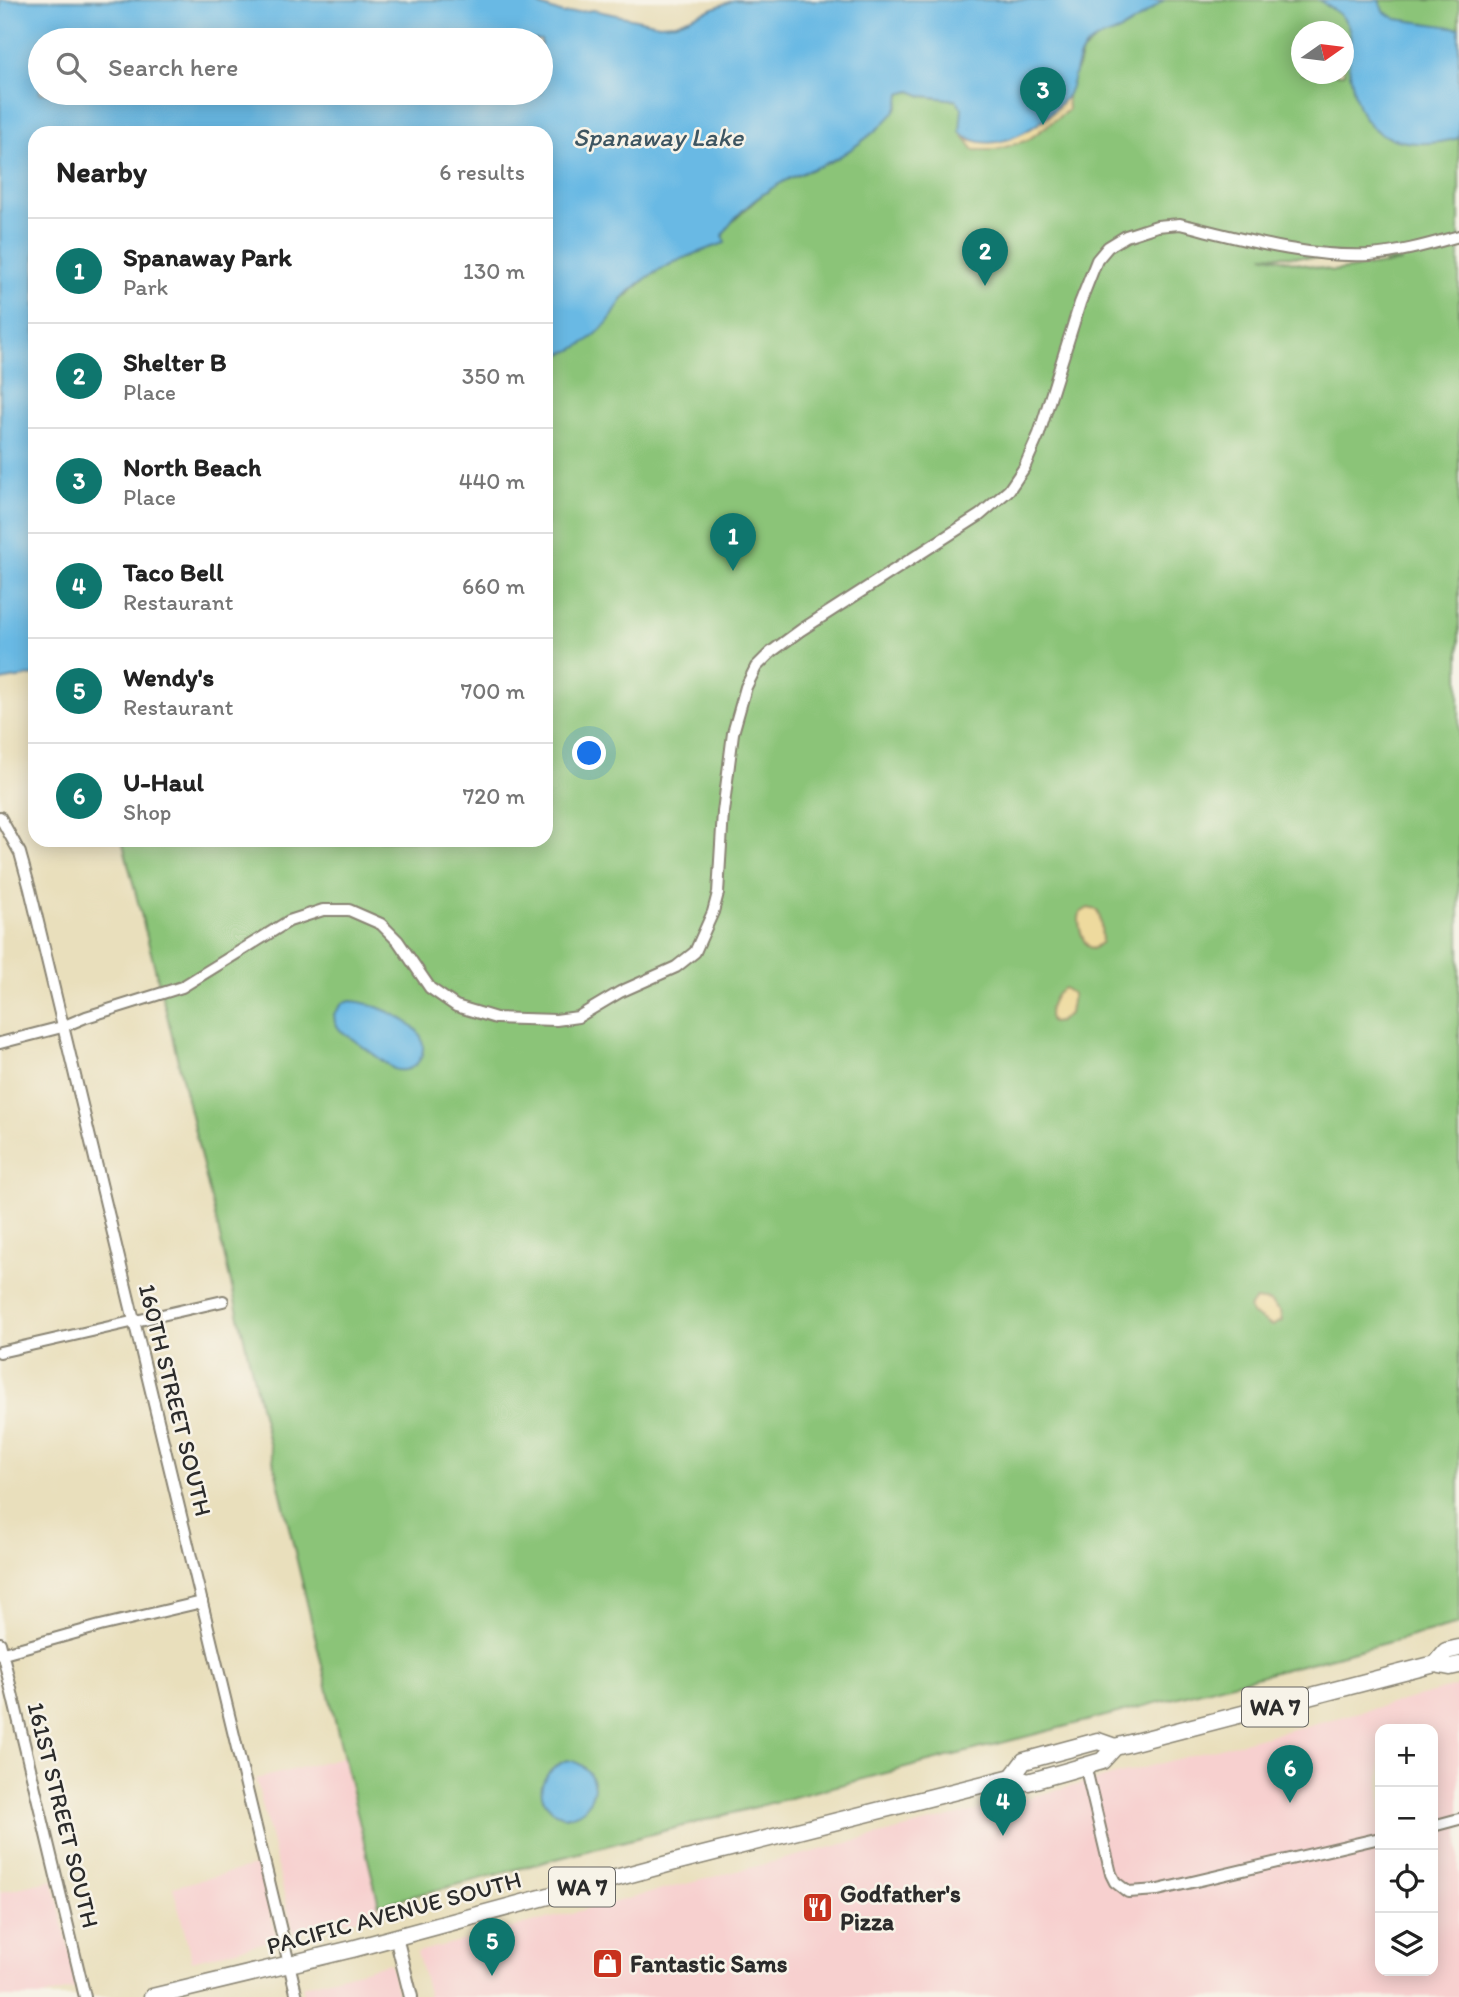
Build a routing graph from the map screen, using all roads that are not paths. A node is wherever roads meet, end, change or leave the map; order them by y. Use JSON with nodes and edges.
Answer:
{"nodes":[{"id":1,"x":1459,"y":236,"type":"edge"},
{"id":2,"x":0,"y":818,"type":"edge"},
{"id":3,"x":62,"y":1027,"type":"junction"},
{"id":4,"x":0,"y":1043,"type":"edge"},
{"id":5,"x":223,"y":1301,"type":"dead end"},
{"id":6,"x":135,"y":1322,"type":"junction"},
{"id":7,"x":0,"y":1352,"type":"edge"},
{"id":8,"x":202,"y":1602,"type":"junction"},
{"id":9,"x":1459,"y":1648,"type":"edge"},
{"id":10,"x":1,"y":1650,"type":"edge"},
{"id":11,"x":1435,"y":1664,"type":"junction"},
{"id":12,"x":1459,"y":1666,"type":"edge"},
{"id":13,"x":1115,"y":1747,"type":"junction"},
{"id":14,"x":1085,"y":1766,"type":"junction"},
{"id":15,"x":1012,"y":1777,"type":"junction"},
{"id":16,"x":1459,"y":1819,"type":"edge"},
{"id":17,"x":1438,"y":1825,"type":"edge"},
{"id":18,"x":1375,"y":1839,"type":"edge"},
{"id":19,"x":396,"y":1937,"type":"junction"},
{"id":20,"x":289,"y":1965,"type":"junction"},
{"id":21,"x":85,"y":1997,"type":"edge"},
{"id":22,"x":152,"y":1997,"type":"edge"},
{"id":23,"x":296,"y":1997,"type":"edge"},
{"id":24,"x":411,"y":1997,"type":"edge"}],
"edges":[{"from":1,"to":3,"type":"street"},
{"from":2,"to":3,"type":"street","name":"160TH STREET SOUTH"},
{"from":3,"to":4,"type":"street"},
{"from":3,"to":6,"type":"street","name":"160TH STREET SOUTH"},
{"from":5,"to":6,"type":"street"},
{"from":6,"to":7,"type":"street"},
{"from":6,"to":8,"type":"street","name":"160TH STREET SOUTH"},
{"from":8,"to":10,"type":"street"},
{"from":8,"to":20,"type":"street","name":"160TH STREET SOUTH"},
{"from":9,"to":11,"type":"main road","name":"PACIFIC AVENUE SOUTH","number":"WA 7"},
{"from":10,"to":21,"type":"street","name":"161ST STREET SOUTH"},
{"from":11,"to":12,"type":"main road","name":"PACIFIC AVENUE SOUTH","number":"WA 7"},
{"from":11,"to":13,"type":"main road","name":"PACIFIC AVENUE SOUTH","number":"WA 7"},
{"from":13,"to":14,"type":"main road","name":"PACIFIC AVENUE SOUTH","number":"WA 7"},
{"from":13,"to":15,"type":"main road","name":"PACIFIC AVENUE SOUTH","number":"WA 7"},
{"from":14,"to":15,"type":"main road","name":"PACIFIC AVENUE SOUTH","number":"WA 7"},
{"from":14,"to":18,"type":"street"},
{"from":15,"to":19,"type":"main road","name":"PACIFIC AVENUE SOUTH","number":"WA 7"},
{"from":16,"to":17,"type":"street"},
{"from":19,"to":20,"type":"main road","name":"PACIFIC AVENUE SOUTH","number":"WA 7"},
{"from":19,"to":24,"type":"street"},
{"from":20,"to":22,"type":"main road","name":"PACIFIC AVENUE SOUTH","number":"WA 7"},
{"from":20,"to":23,"type":"street","name":"160TH STREET SOUTH"}]}
